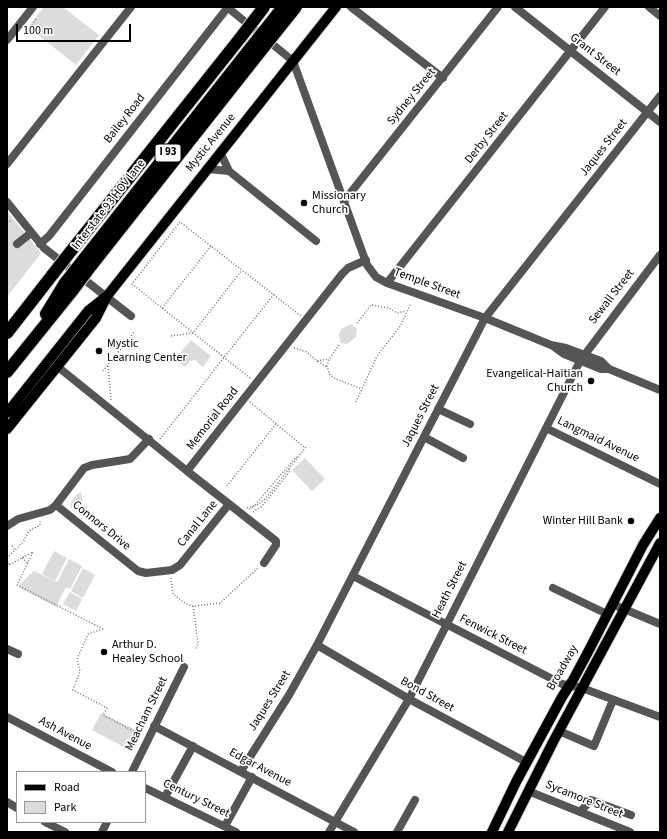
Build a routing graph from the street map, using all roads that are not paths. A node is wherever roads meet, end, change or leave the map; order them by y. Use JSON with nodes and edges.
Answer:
{"nodes":[{"id":1,"x":33,"y":7,"type":"edge"},
{"id":2,"x":131,"y":7,"type":"edge"},
{"id":3,"x":227,"y":7,"type":"edge"},
{"id":4,"x":264,"y":7,"type":"edge"},
{"id":5,"x":283,"y":7,"type":"edge"},
{"id":6,"x":296,"y":7,"type":"edge"},
{"id":7,"x":336,"y":7,"type":"edge"},
{"id":8,"x":351,"y":7,"type":"edge"},
{"id":9,"x":498,"y":7,"type":"edge"},
{"id":10,"x":515,"y":7,"type":"edge"},
{"id":11,"x":605,"y":7,"type":"edge"},
{"id":12,"x":649,"y":7,"type":"edge"},
{"id":13,"x":660,"y":16,"type":"edge"},
{"id":14,"x":7,"y":40,"type":"edge"},
{"id":15,"x":256,"y":49,"type":"junction"},
{"id":16,"x":570,"y":51,"type":"junction"},
{"id":17,"x":293,"y":61,"type":"junction"},
{"id":18,"x":443,"y":78,"type":"junction"},
{"id":19,"x":660,"y":96,"type":"edge"},
{"id":20,"x":648,"y":111,"type":"junction"},
{"id":21,"x":660,"y":122,"type":"edge"},
{"id":22,"x":220,"y":152,"type":"junction"},
{"id":23,"x":7,"y":164,"type":"edge"},
{"id":24,"x":207,"y":169,"type":"junction"},
{"id":25,"x":229,"y":171,"type":"junction"},
{"id":26,"x":344,"y":201,"type":"junction"},
{"id":27,"x":7,"y":202,"type":"edge"},
{"id":28,"x":31,"y":233,"type":"junction"},
{"id":29,"x":316,"y":241,"type":"dead end"},
{"id":30,"x":17,"y":244,"type":"dead end"},
{"id":31,"x":40,"y":244,"type":"junction"},
{"id":32,"x":660,"y":255,"type":"edge"},
{"id":33,"x":366,"y":260,"type":"junction"},
{"id":34,"x":388,"y":283,"type":"junction"},
{"id":35,"x":106,"y":296,"type":"junction"},
{"id":36,"x":131,"y":316,"type":"dead end"},
{"id":37,"x":485,"y":318,"type":"junction"},
{"id":38,"x":7,"y":333,"type":"edge"},
{"id":39,"x":582,"y":358,"type":"junction"},
{"id":40,"x":58,"y":367,"type":"junction"},
{"id":41,"x":7,"y":372,"type":"edge"},
{"id":42,"x":660,"y":390,"type":"edge"},
{"id":43,"x":438,"y":409,"type":"junction"},
{"id":44,"x":7,"y":413,"type":"edge"},
{"id":45,"x":470,"y":424,"type":"dead end"},
{"id":46,"x":546,"y":428,"type":"junction"},
{"id":47,"x":7,"y":430,"type":"edge"},
{"id":48,"x":424,"y":438,"type":"junction"},
{"id":49,"x":149,"y":439,"type":"junction"},
{"id":50,"x":463,"y":458,"type":"dead end"},
{"id":51,"x":188,"y":471,"type":"junction"},
{"id":52,"x":660,"y":484,"type":"edge"},
{"id":53,"x":229,"y":504,"type":"junction"},
{"id":54,"x":56,"y":505,"type":"junction"},
{"id":55,"x":660,"y":518,"type":"edge"},
{"id":56,"x":7,"y":526,"type":"edge"},
{"id":57,"x":657,"y":529,"type":"edge"},
{"id":58,"x":660,"y":543,"type":"edge"},
{"id":59,"x":264,"y":563,"type":"road end"},
{"id":60,"x":137,"y":570,"type":"joint"},
{"id":61,"x":353,"y":576,"type":"junction"},
{"id":62,"x":552,"y":588,"type":"dead end"},
{"id":63,"x":612,"y":604,"type":"junction"},
{"id":64,"x":624,"y":610,"type":"junction"},
{"id":65,"x":607,"y":614,"type":"junction"},
{"id":66,"x":660,"y":624,"type":"edge"},
{"id":67,"x":446,"y":625,"type":"junction"},
{"id":68,"x":317,"y":645,"type":"junction"},
{"id":69,"x":7,"y":648,"type":"edge"},
{"id":70,"x":18,"y":654,"type":"dead end"},
{"id":71,"x":184,"y":667,"type":"dead end"},
{"id":72,"x":569,"y":686,"type":"junction"},
{"id":73,"x":582,"y":688,"type":"junction"},
{"id":74,"x":408,"y":699,"type":"junction"},
{"id":75,"x":613,"y":700,"type":"junction"},
{"id":76,"x":7,"y":717,"type":"edge"},
{"id":77,"x":660,"y":717,"type":"edge"},
{"id":78,"x":154,"y":726,"type":"junction"},
{"id":79,"x":559,"y":731,"type":"junction"},
{"id":80,"x":193,"y":746,"type":"junction"},
{"id":81,"x":526,"y":762,"type":"junction"},
{"id":82,"x":110,"y":771,"type":"edge"},
{"id":83,"x":132,"y":771,"type":"edge"},
{"id":84,"x":241,"y":771,"type":"junction"},
{"id":85,"x":252,"y":777,"type":"junction"},
{"id":86,"x":146,"y":788,"type":"edge"},
{"id":87,"x":528,"y":791,"type":"junction"},
{"id":88,"x":165,"y":797,"type":"junction"},
{"id":89,"x":416,"y":800,"type":"dead end"},
{"id":90,"x":7,"y":802,"type":"edge"},
{"id":91,"x":16,"y":807,"type":"edge"},
{"id":92,"x":580,"y":812,"type":"junction"},
{"id":93,"x":631,"y":815,"type":"dead end"},
{"id":94,"x":335,"y":822,"type":"junction"},
{"id":95,"x":47,"y":823,"type":"edge"},
{"id":96,"x":106,"y":823,"type":"edge"},
{"id":97,"x":225,"y":826,"type":"junction"},
{"id":98,"x":491,"y":830,"type":"edge"},
{"id":99,"x":617,"y":830,"type":"edge"},
{"id":100,"x":65,"y":832,"type":"edge"},
{"id":101,"x":102,"y":832,"type":"edge"},
{"id":102,"x":236,"y":832,"type":"edge"},
{"id":103,"x":329,"y":832,"type":"edge"},
{"id":104,"x":354,"y":832,"type":"edge"},
{"id":105,"x":397,"y":832,"type":"edge"},
{"id":106,"x":508,"y":832,"type":"edge"},
{"id":107,"x":630,"y":832,"type":"edge"}],
"edges":[{"from":1,"to":14,"type":"street"},
{"from":2,"to":23,"type":"street"},
{"from":3,"to":17,"type":"street"},
{"from":3,"to":31,"type":"street","name":"Bailey Road"},
{"from":4,"to":38,"type":"highway","number":"I 93","bridge":true},
{"from":5,"to":15,"type":"highway","number":"I 93","bridge":true},
{"from":6,"to":15,"type":"highway","number":"I 93","bridge":true},
{"from":7,"to":17,"type":"main road","name":"Mystic Avenue"},
{"from":8,"to":18,"type":"street"},
{"from":9,"to":18,"type":"street","name":"Sydney Street"},
{"from":10,"to":16,"type":"street","name":"Grant Street"},
{"from":11,"to":16,"type":"street","name":"Derby Street"},
{"from":12,"to":13,"type":"street"},
{"from":15,"to":41,"type":"highway","number":"I 93","bridge":true},
{"from":16,"to":20,"type":"street","name":"Grant Street"},
{"from":16,"to":34,"type":"street","name":"Derby Street"},
{"from":17,"to":22,"type":"main road","name":"Mystic Avenue"},
{"from":17,"to":26,"type":"street","name":"Temple Street"},
{"from":18,"to":26,"type":"street","name":"Sydney Street"},
{"from":19,"to":20,"type":"street","name":"Jaques Street"},
{"from":20,"to":21,"type":"street","name":"Grant Street"},
{"from":20,"to":37,"type":"street","name":"Jaques Street"},
{"from":22,"to":24,"type":"main road","name":"Mystic Avenue"},
{"from":22,"to":25,"type":"street"},
{"from":24,"to":25,"type":"street"},
{"from":24,"to":35,"type":"main road","name":"Mystic Avenue"},
{"from":25,"to":29,"type":"street"},
{"from":26,"to":33,"type":"street","name":"Temple Street"},
{"from":27,"to":28,"type":"street"},
{"from":28,"to":30,"type":"street"},
{"from":28,"to":31,"type":"street"},
{"from":31,"to":35,"type":"street"},
{"from":32,"to":39,"type":"street","name":"Sewall Street"},
{"from":33,"to":34,"type":"street","name":"Temple Street"},
{"from":33,"to":51,"type":"street","name":"Memorial Road"},
{"from":34,"to":37,"type":"street","name":"Temple Street"},
{"from":35,"to":36,"type":"street"},
{"from":35,"to":40,"type":"main road","name":"Mystic Avenue"},
{"from":35,"to":44,"type":"main road","name":"Mystic Avenue"},
{"from":37,"to":39,"type":"street","name":"Temple Street"},
{"from":37,"to":43,"type":"street","name":"Jaques Street"},
{"from":39,"to":42,"type":"street","name":"Temple Street"},
{"from":39,"to":46,"type":"street","name":"Heath Street"},
{"from":40,"to":47,"type":"main road","name":"Mystic Avenue"},
{"from":40,"to":49,"type":"street"},
{"from":43,"to":45,"type":"street"},
{"from":43,"to":48,"type":"street","name":"Jaques Street"},
{"from":46,"to":52,"type":"street","name":"Langmaid Avenue"},
{"from":46,"to":67,"type":"street","name":"Heath Street"},
{"from":48,"to":50,"type":"street"},
{"from":48,"to":61,"type":"street","name":"Jaques Street"},
{"from":49,"to":51,"type":"street"},
{"from":49,"to":54,"type":"street"},
{"from":51,"to":53,"type":"street","name":"Canal Lane"},
{"from":53,"to":59,"type":"street"},
{"from":53,"to":60,"type":"street","name":"Canal Lane"},
{"from":54,"to":56,"type":"street","name":"Connors Drive"},
{"from":54,"to":60,"type":"street","name":"Connors Drive"},
{"from":55,"to":57,"type":"main road","name":"Broadway"},
{"from":57,"to":63,"type":"main road","name":"Broadway"},
{"from":58,"to":64,"type":"main road"},
{"from":61,"to":67,"type":"street","name":"Fenwick Street"},
{"from":61,"to":68,"type":"street","name":"Jaques Street"},
{"from":62,"to":65,"type":"street"},
{"from":63,"to":64,"type":"street"},
{"from":63,"to":65,"type":"main road","name":"Broadway"},
{"from":64,"to":66,"type":"street"},
{"from":64,"to":73,"type":"main road"},
{"from":65,"to":72,"type":"main road","name":"Broadway"},
{"from":67,"to":72,"type":"street","name":"Fenwick Street"},
{"from":67,"to":74,"type":"street","name":"Heath Street"},
{"from":68,"to":74,"type":"street","name":"Bond Street"},
{"from":68,"to":84,"type":"street","name":"Jaques Street"},
{"from":69,"to":70,"type":"street"},
{"from":71,"to":78,"type":"street","name":"Meacham Street"},
{"from":72,"to":73,"type":"street","name":"Fenwick Street"},
{"from":72,"to":81,"type":"main road","name":"Broadway"},
{"from":73,"to":75,"type":"street","name":"Fenwick Street"},
{"from":73,"to":79,"type":"main road"},
{"from":74,"to":81,"type":"street","name":"Bond Street"},
{"from":74,"to":94,"type":"street","name":"Heath Street"},
{"from":75,"to":77,"type":"street","name":"Fenwick Street"},
{"from":75,"to":79,"type":"street"},
{"from":76,"to":82,"type":"street","name":"Ash Avenue"},
{"from":78,"to":80,"type":"street","name":"Edgar Avenue"},
{"from":78,"to":83,"type":"street","name":"Meacham Street"},
{"from":79,"to":87,"type":"main road"},
{"from":80,"to":84,"type":"street","name":"Edgar Avenue"},
{"from":80,"to":88,"type":"street"},
{"from":81,"to":98,"type":"main road","name":"Broadway"},
{"from":84,"to":85,"type":"street","name":"Edgar Avenue"},
{"from":85,"to":94,"type":"street","name":"Edgar Avenue"},
{"from":85,"to":97,"type":"street"},
{"from":86,"to":88,"type":"street","name":"Century Street"},
{"from":87,"to":92,"type":"street","name":"Sycamore Street"},
{"from":87,"to":106,"type":"main road"},
{"from":88,"to":97,"type":"street","name":"Century Street"},
{"from":89,"to":105,"type":"street"},
{"from":90,"to":91,"type":"street"},
{"from":92,"to":93,"type":"street"},
{"from":92,"to":99,"type":"street","name":"Sycamore Street"},
{"from":94,"to":103,"type":"street","name":"Heath Street"},
{"from":94,"to":104,"type":"street","name":"Edgar Avenue"},
{"from":95,"to":100,"type":"street"},
{"from":96,"to":101,"type":"street"},
{"from":97,"to":102,"type":"street","name":"Century Street"},
{"from":99,"to":107,"type":"street","name":"Sycamore Street"}]}
